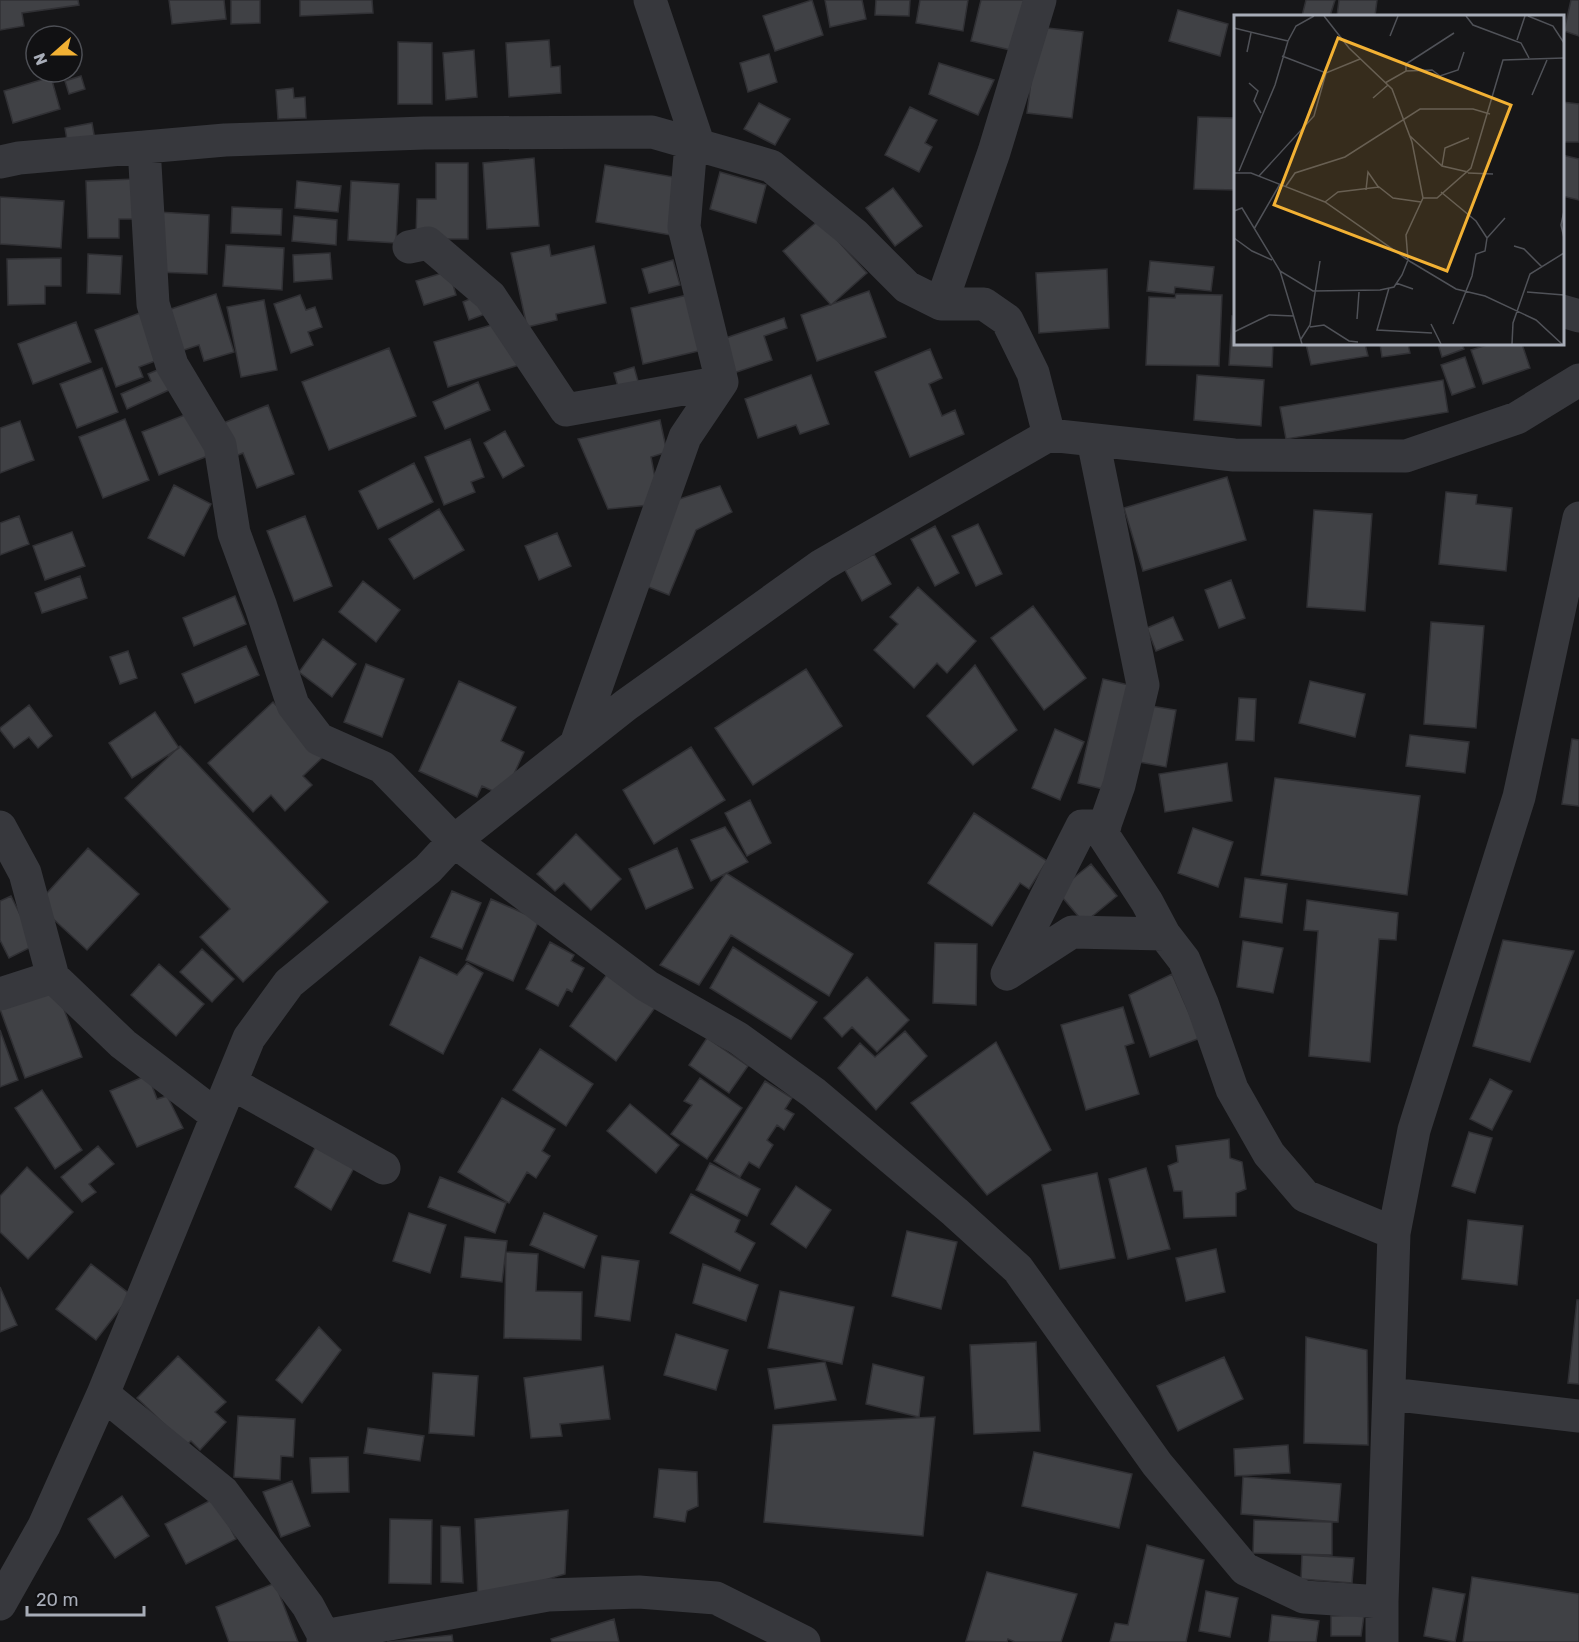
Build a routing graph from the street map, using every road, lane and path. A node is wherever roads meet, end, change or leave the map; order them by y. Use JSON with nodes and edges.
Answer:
{"nodes":[{"id":1,"x":650,"y":0,"type":"edge"},
{"id":2,"x":1040,"y":0,"type":"edge"},
{"id":3,"x":695,"y":145,"type":"junction"},
{"id":4,"x":144,"y":147,"type":"junction"},
{"id":5,"x":0,"y":162,"type":"edge"},
{"id":6,"x":409,"y":247,"type":"dead end"},
{"id":7,"x":941,"y":304,"type":"junction"},
{"id":8,"x":1564,"y":310,"type":"edge"},
{"id":9,"x":1579,"y":316,"type":"edge"},
{"id":10,"x":1579,"y":380,"type":"edge"},
{"id":11,"x":722,"y":382,"type":"junction"},
{"id":12,"x":1049,"y":435,"type":"junction"},
{"id":13,"x":1093,"y":440,"type":"junction"},
{"id":14,"x":1579,"y":518,"type":"edge"},
{"id":15,"x":576,"y":744,"type":"junction"},
{"id":16,"x":1105,"y":826,"type":"junction"},
{"id":17,"x":0,"y":828,"type":"edge"},
{"id":18,"x":454,"y":841,"type":"junction"},
{"id":19,"x":1164,"y":934,"type":"junction"},
{"id":20,"x":53,"y":977,"type":"junction"},
{"id":21,"x":0,"y":994,"type":"edge"},
{"id":22,"x":231,"y":1083,"type":"junction"},
{"id":23,"x":217,"y":1116,"type":"junction"},
{"id":24,"x":384,"y":1168,"type":"dead end"},
{"id":25,"x":1394,"y":1233,"type":"junction"},
{"id":26,"x":103,"y":1394,"type":"junction"},
{"id":27,"x":1390,"y":1394,"type":"junction"},
{"id":28,"x":1579,"y":1416,"type":"edge"},
{"id":29,"x":1382,"y":1602,"type":"junction"},
{"id":30,"x":0,"y":1604,"type":"edge"},
{"id":31,"x":323,"y":1639,"type":"edge"},
{"id":32,"x":804,"y":1642,"type":"edge"},
{"id":33,"x":1382,"y":1642,"type":"edge"}],
"edges":[{"from":1,"to":3,"type":"street"},
{"from":2,"to":7,"type":"street"},
{"from":3,"to":4,"type":"street"},
{"from":3,"to":7,"type":"street"},
{"from":3,"to":11,"type":"street"},
{"from":4,"to":5,"type":"street"},
{"from":4,"to":18,"type":"street"},
{"from":6,"to":11,"type":"street"},
{"from":7,"to":12,"type":"street"},
{"from":8,"to":9,"type":"street"},
{"from":10,"to":13,"type":"street"},
{"from":11,"to":15,"type":"street"},
{"from":12,"to":13,"type":"street"},
{"from":12,"to":15,"type":"street"},
{"from":13,"to":16,"type":"street"},
{"from":14,"to":25,"type":"street"},
{"from":15,"to":18,"type":"street"},
{"from":16,"to":19,"type":"street"},
{"from":16,"to":19,"type":"street"},
{"from":17,"to":20,"type":"street"},
{"from":18,"to":22,"type":"street"},
{"from":18,"to":29,"type":"street"},
{"from":19,"to":25,"type":"street"},
{"from":20,"to":21,"type":"street"},
{"from":20,"to":23,"type":"street"},
{"from":22,"to":23,"type":"street"},
{"from":22,"to":24,"type":"street"},
{"from":23,"to":26,"type":"street"},
{"from":25,"to":27,"type":"street"},
{"from":26,"to":30,"type":"street"},
{"from":26,"to":31,"type":"street"},
{"from":27,"to":28,"type":"street"},
{"from":27,"to":29,"type":"street"},
{"from":29,"to":33,"type":"street"},
{"from":31,"to":32,"type":"street"}]}
